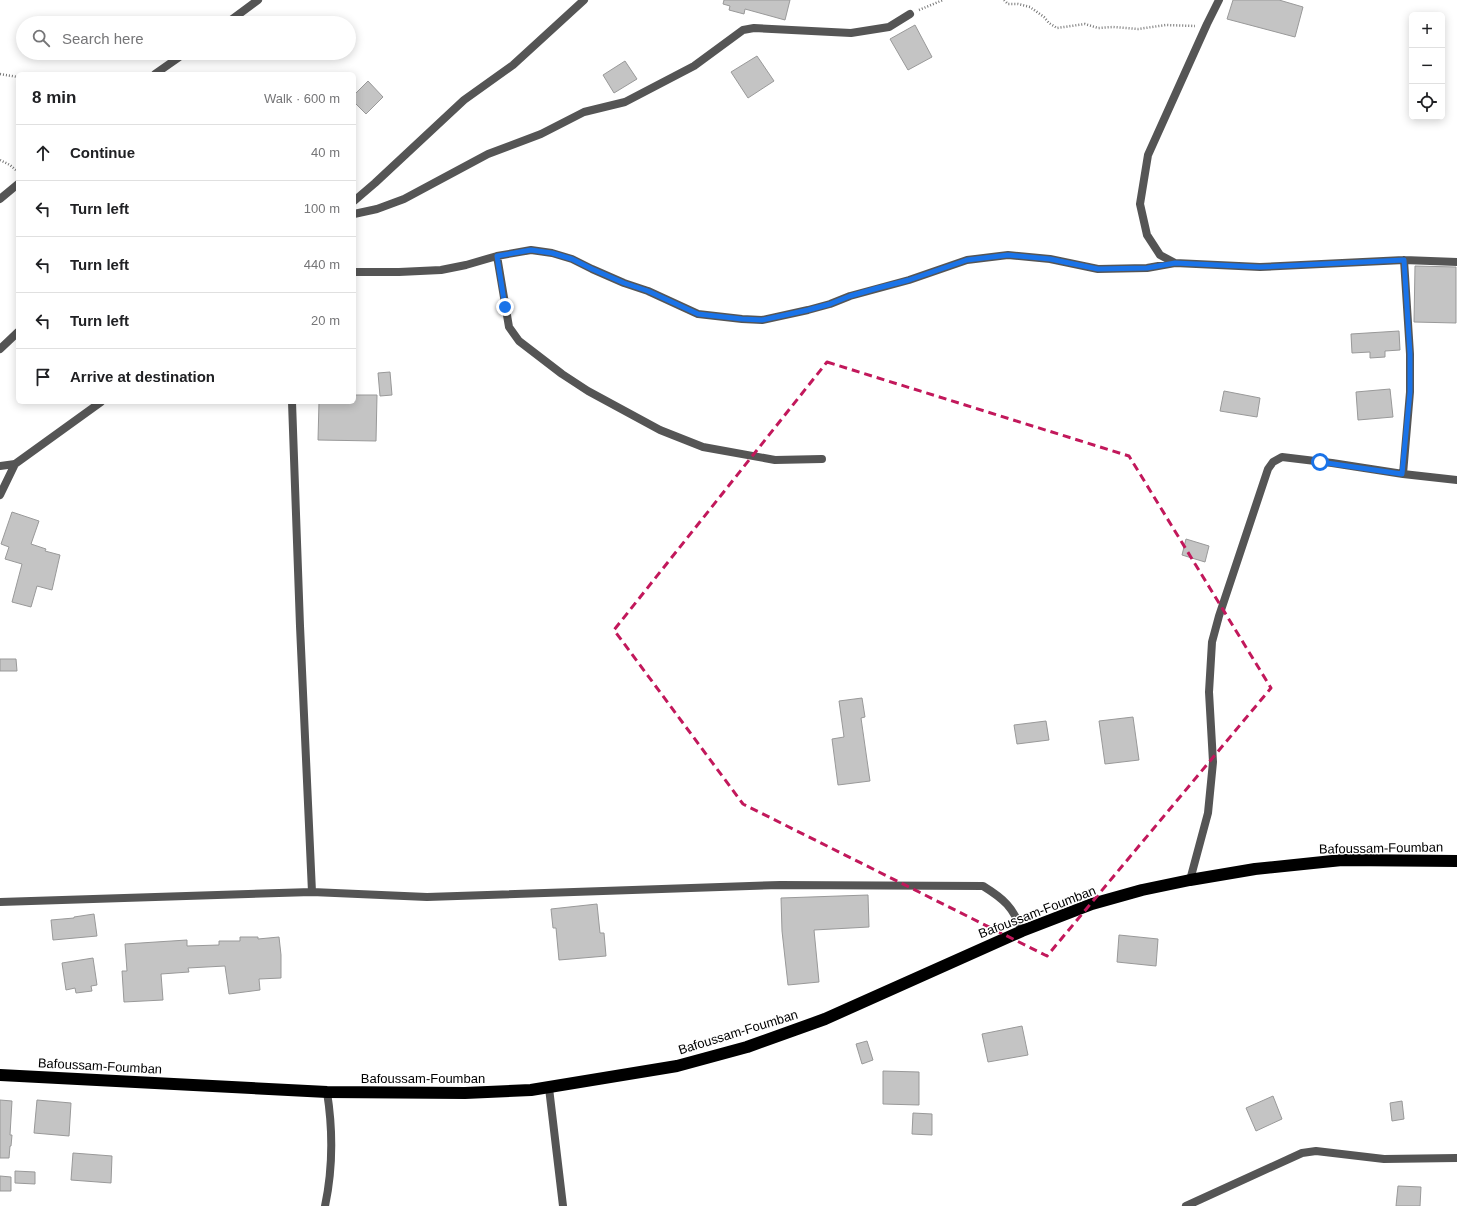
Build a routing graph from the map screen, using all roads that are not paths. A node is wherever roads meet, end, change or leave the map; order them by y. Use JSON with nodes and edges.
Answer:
{"nodes":[{"id":1,"x":258,"y":0,"type":"edge"},
{"id":2,"x":584,"y":0,"type":"edge"},
{"id":3,"x":1219,"y":0,"type":"edge"},
{"id":4,"x":910,"y":14,"type":"road end"},
{"id":5,"x":236,"y":16,"type":"edge"},
{"id":6,"x":175,"y":60,"type":"edge"},
{"id":7,"x":158,"y":72,"type":"edge"},
{"id":8,"x":16,"y":186,"type":"edge"},
{"id":9,"x":356,"y":199,"type":"edge"},
{"id":10,"x":0,"y":200,"type":"edge"},
{"id":11,"x":356,"y":214,"type":"edge"},
{"id":12,"x":497,"y":256,"type":"junction"},
{"id":13,"x":1404,"y":260,"type":"junction"},
{"id":14,"x":1457,"y":262,"type":"edge"},
{"id":15,"x":1175,"y":263,"type":"junction"},
{"id":16,"x":356,"y":272,"type":"edge"},
{"id":17,"x":16,"y":334,"type":"edge"},
{"id":18,"x":0,"y":348,"type":"edge"},
{"id":19,"x":98,"y":404,"type":"edge"},
{"id":20,"x":292,"y":404,"type":"edge"},
{"id":21,"x":822,"y":459,"type":"dead end"},
{"id":22,"x":15,"y":464,"type":"junction"},
{"id":23,"x":0,"y":466,"type":"edge"},
{"id":24,"x":1402,"y":474,"type":"junction"},
{"id":25,"x":1457,"y":480,"type":"edge"},
{"id":26,"x":0,"y":495,"type":"edge"},
{"id":27,"x":1457,"y":861,"type":"edge"},
{"id":28,"x":1190,"y":880,"type":"junction"},
{"id":29,"x":312,"y":892,"type":"junction"},
{"id":30,"x":0,"y":902,"type":"edge"},
{"id":31,"x":1022,"y":931,"type":"junction"},
{"id":32,"x":0,"y":1075,"type":"edge"},
{"id":33,"x":549,"y":1088,"type":"junction"},
{"id":34,"x":327,"y":1092,"type":"junction"},
{"id":35,"x":1457,"y":1158,"type":"edge"},
{"id":36,"x":325,"y":1206,"type":"edge"},
{"id":37,"x":563,"y":1206,"type":"edge"},
{"id":38,"x":1186,"y":1206,"type":"edge"}],
"edges":[{"from":1,"to":5,"type":"street"},
{"from":2,"to":9,"type":"street"},
{"from":3,"to":15,"type":"street"},
{"from":4,"to":11,"type":"street"},
{"from":6,"to":7,"type":"street"},
{"from":8,"to":10,"type":"street"},
{"from":12,"to":15,"type":"street"},
{"from":12,"to":16,"type":"street"},
{"from":12,"to":21,"type":"street"},
{"from":13,"to":14,"type":"street"},
{"from":13,"to":15,"type":"street"},
{"from":13,"to":24,"type":"street"},
{"from":17,"to":18,"type":"street"},
{"from":19,"to":22,"type":"street"},
{"from":20,"to":29,"type":"street"},
{"from":22,"to":23,"type":"street"},
{"from":22,"to":26,"type":"street"},
{"from":24,"to":25,"type":"street"},
{"from":24,"to":28,"type":"street"},
{"from":27,"to":28,"type":"highway","name":"Bafoussam-Foumban"},
{"from":28,"to":31,"type":"highway","name":"Bafoussam-Foumban"},
{"from":29,"to":30,"type":"street"},
{"from":29,"to":31,"type":"street"},
{"from":31,"to":33,"type":"highway","name":"Bafoussam-Foumban"},
{"from":32,"to":34,"type":"highway","name":"Bafoussam-Foumban"},
{"from":33,"to":34,"type":"highway","name":"Bafoussam-Foumban"},
{"from":33,"to":37,"type":"street"},
{"from":34,"to":36,"type":"street"},
{"from":35,"to":38,"type":"street"}]}
